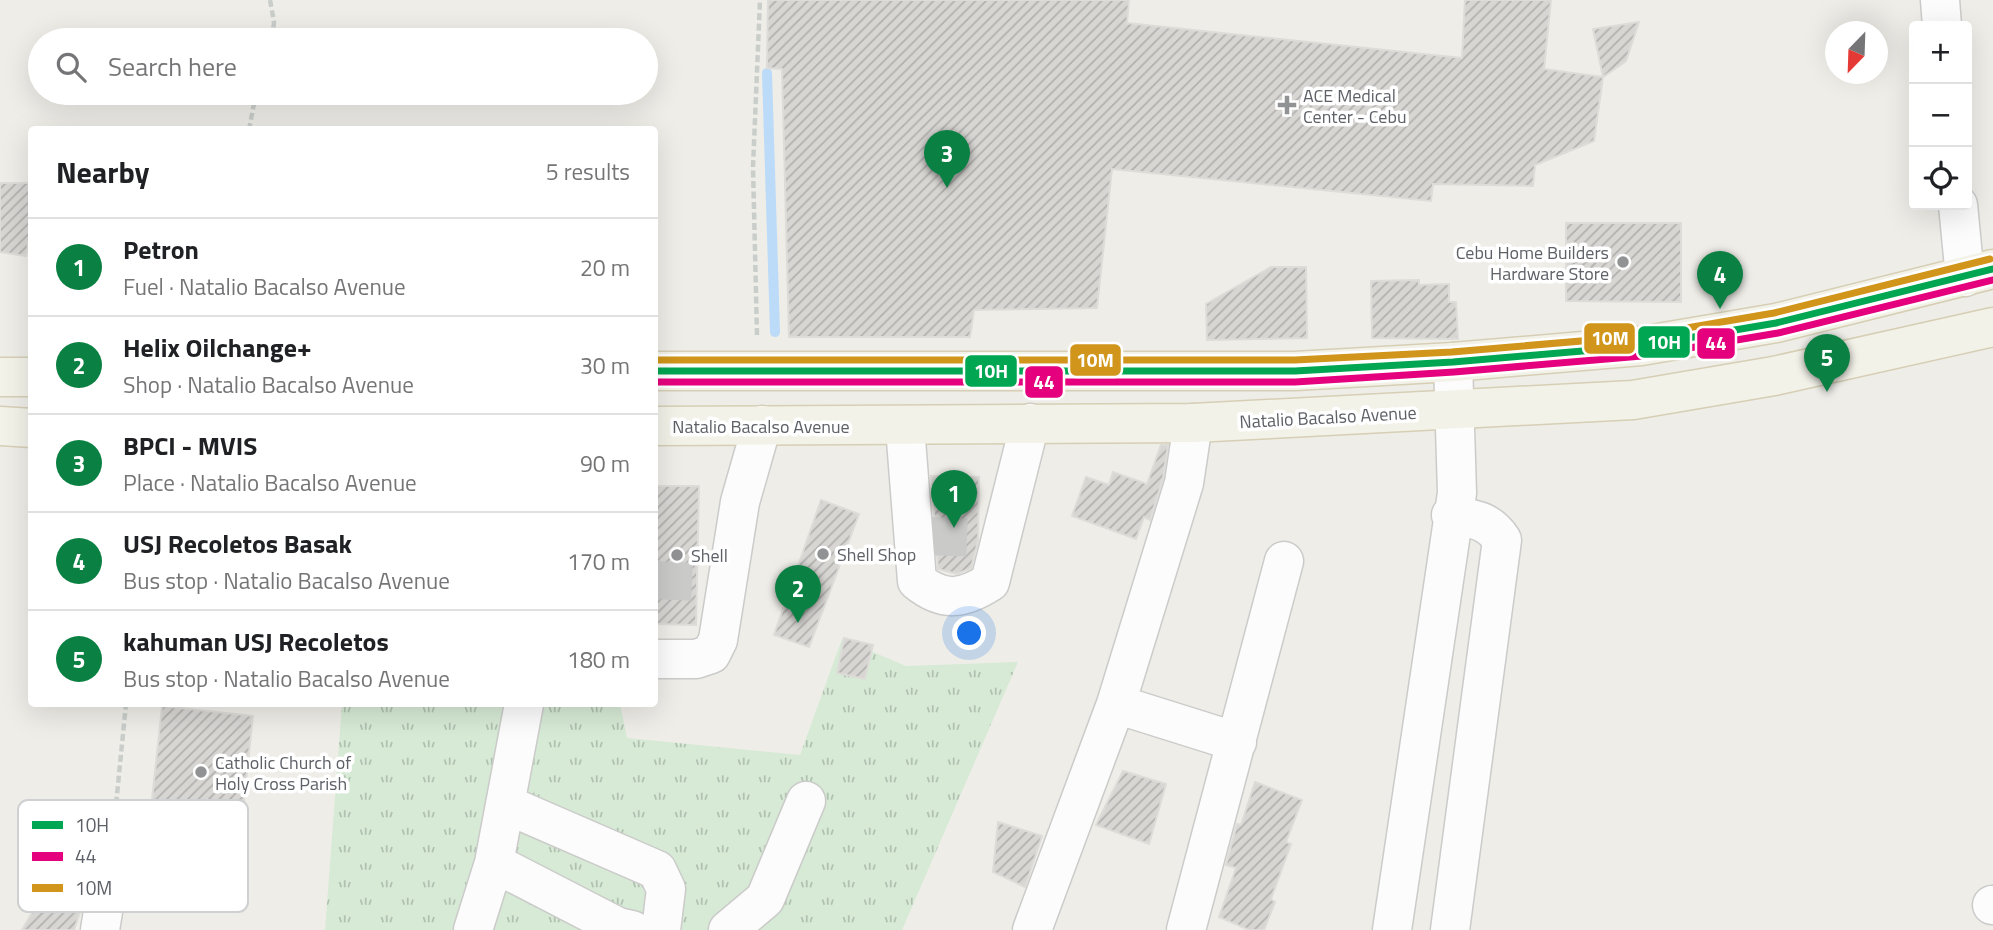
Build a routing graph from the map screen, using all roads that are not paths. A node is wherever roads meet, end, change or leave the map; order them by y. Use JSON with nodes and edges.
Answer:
{"nodes":[{"id":1,"x":1940,"y":0,"type":"edge"},
{"id":2,"x":1942,"y":21,"type":"edge"},
{"id":3,"x":1960,"y":210,"type":"edge"},
{"id":4,"x":1979,"y":273,"type":"edge"},
{"id":5,"x":1993,"y":327,"type":"edge"},
{"id":6,"x":1453,"y":362,"type":"junction"},
{"id":7,"x":658,"y":371,"type":"edge"},
{"id":8,"x":0,"y":377,"type":"edge"},
{"id":9,"x":28,"y":377,"type":"edge"},
{"id":10,"x":1455,"y":411,"type":"junction"},
{"id":11,"x":1030,"y":423,"type":"junction"},
{"id":12,"x":1194,"y":423,"type":"junction"},
{"id":13,"x":762,"y":425,"type":"junction"},
{"id":14,"x":0,"y":426,"type":"edge"},
{"id":15,"x":658,"y":426,"type":"edge"},
{"id":16,"x":905,"y":427,"type":"junction"},
{"id":17,"x":28,"y":428,"type":"edge"},
{"id":18,"x":1451,"y":515,"type":"junction"},
{"id":19,"x":1284,"y":561,"type":"dead end"},
{"id":20,"x":658,"y":659,"type":"edge"},
{"id":21,"x":1116,"y":704,"type":"junction"},
{"id":22,"x":523,"y":707,"type":"edge"},
{"id":23,"x":1237,"y":742,"type":"junction"},
{"id":24,"x":806,"y":801,"type":"dead end"},
{"id":25,"x":505,"y":804,"type":"junction"},
{"id":26,"x":494,"y":863,"type":"junction"},
{"id":27,"x":103,"y":912,"type":"edge"},
{"id":28,"x":100,"y":930,"type":"edge"},
{"id":29,"x":473,"y":930,"type":"edge"},
{"id":30,"x":632,"y":930,"type":"edge"},
{"id":31,"x":661,"y":930,"type":"edge"},
{"id":32,"x":728,"y":930,"type":"edge"},
{"id":33,"x":1032,"y":930,"type":"edge"},
{"id":34,"x":1186,"y":930,"type":"edge"},
{"id":35,"x":1392,"y":930,"type":"edge"},
{"id":36,"x":1450,"y":930,"type":"edge"}],
"edges":[{"from":1,"to":2,"type":"street"},
{"from":3,"to":4,"type":"street"},
{"from":4,"to":6,"type":"main road"},
{"from":5,"to":10,"type":"main road","name":"Natalio Bacalso Avenue"},
{"from":6,"to":7,"type":"main road"},
{"from":6,"to":10,"type":"street"},
{"from":8,"to":9,"type":"main road"},
{"from":10,"to":12,"type":"main road","name":"Natalio Bacalso Avenue"},
{"from":10,"to":18,"type":"street"},
{"from":11,"to":12,"type":"main road","name":"Natalio Bacalso Avenue"},
{"from":11,"to":16,"type":"main road","name":"Natalio Bacalso Avenue"},
{"from":11,"to":16,"type":"street"},
{"from":12,"to":21,"type":"street"},
{"from":13,"to":15,"type":"main road","name":"Natalio Bacalso Avenue"},
{"from":13,"to":16,"type":"main road","name":"Natalio Bacalso Avenue"},
{"from":13,"to":20,"type":"street"},
{"from":14,"to":17,"type":"main road"},
{"from":18,"to":35,"type":"street"},
{"from":18,"to":36,"type":"street"},
{"from":19,"to":23,"type":"street"},
{"from":21,"to":23,"type":"street"},
{"from":21,"to":33,"type":"street"},
{"from":22,"to":25,"type":"street"},
{"from":23,"to":34,"type":"street"},
{"from":24,"to":32,"type":"street"},
{"from":25,"to":26,"type":"street"},
{"from":25,"to":31,"type":"street"},
{"from":26,"to":29,"type":"street"},
{"from":26,"to":30,"type":"street"},
{"from":27,"to":28,"type":"street"}]}
